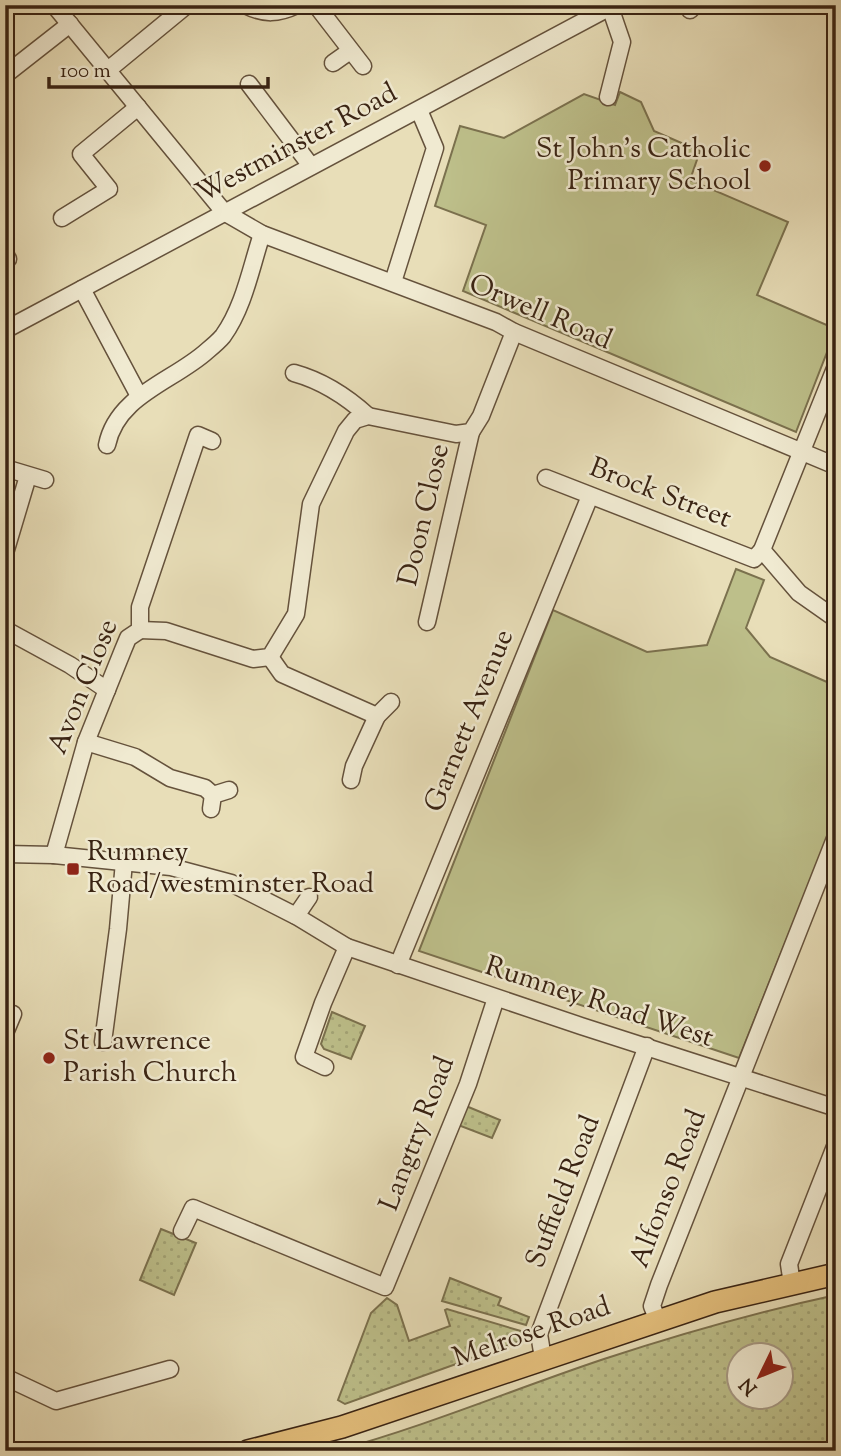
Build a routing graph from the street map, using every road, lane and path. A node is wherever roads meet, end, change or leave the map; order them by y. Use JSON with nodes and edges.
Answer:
{"nodes":[{"id":1,"x":54,"y":5,"type":"edge"},
{"id":2,"x":187,"y":5,"type":"edge"},
{"id":3,"x":245,"y":5,"type":"edge"},
{"id":4,"x":298,"y":5,"type":"edge"},
{"id":5,"x":316,"y":5,"type":"edge"},
{"id":6,"x":612,"y":6,"type":"edge"},
{"id":7,"x":70,"y":24,"type":"junction"},
{"id":8,"x":350,"y":51,"type":"junction"},
{"id":9,"x":333,"y":63,"type":"dead end"},
{"id":10,"x":363,"y":66,"type":"dead end"},
{"id":11,"x":108,"y":70,"type":"junction"},
{"id":12,"x":5,"y":75,"type":"edge"},
{"id":13,"x":249,"y":84,"type":"dead end"},
{"id":14,"x":608,"y":97,"type":"dead end"},
{"id":15,"x":138,"y":107,"type":"junction"},
{"id":16,"x":419,"y":110,"type":"junction"},
{"id":17,"x":312,"y":166,"type":"junction"},
{"id":18,"x":224,"y":212,"type":"junction"},
{"id":19,"x":62,"y":218,"type":"dead end"},
{"id":20,"x":262,"y":234,"type":"junction"},
{"id":21,"x":393,"y":282,"type":"junction"},
{"id":22,"x":82,"y":289,"type":"junction"},
{"id":23,"x":5,"y":330,"type":"edge"},
{"id":24,"x":514,"y":332,"type":"junction"},
{"id":25,"x":314,"y":360,"type":"dead end"},
{"id":26,"x":836,"y":366,"type":"edge"},
{"id":27,"x":139,"y":396,"type":"junction"},
{"id":28,"x":368,"y":415,"type":"junction"},
{"id":29,"x":471,"y":432,"type":"junction"},
{"id":30,"x":212,"y":441,"type":"dead end"},
{"id":31,"x":107,"y":445,"type":"dead end"},
{"id":32,"x":802,"y":450,"type":"junction"},
{"id":33,"x":836,"y":466,"type":"edge"},
{"id":34,"x":5,"y":468,"type":"edge"},
{"id":35,"x":28,"y":476,"type":"junction"},
{"id":36,"x":546,"y":478,"type":"dead end"},
{"id":37,"x":46,"y":480,"type":"dead end"},
{"id":38,"x":590,"y":496,"type":"junction"},
{"id":39,"x":5,"y":553,"type":"edge"},
{"id":40,"x":758,"y":555,"type":"junction"},
{"id":41,"x":434,"y":617,"type":"dead end"},
{"id":42,"x":836,"y":619,"type":"edge"},
{"id":43,"x":6,"y":629,"type":"edge"},
{"id":44,"x":141,"y":630,"type":"junction"},
{"id":45,"x":270,"y":657,"type":"junction"},
{"id":46,"x":107,"y":690,"type":"junction"},
{"id":47,"x":391,"y":702,"type":"dead end"},
{"id":48,"x":377,"y":716,"type":"junction"},
{"id":49,"x":86,"y":742,"type":"junction"},
{"id":50,"x":349,"y":770,"type":"dead end"},
{"id":51,"x":229,"y":790,"type":"dead end"},
{"id":52,"x":836,"y":836,"type":"edge"},
{"id":53,"x":5,"y":854,"type":"edge"},
{"id":54,"x":54,"y":855,"type":"junction"},
{"id":55,"x":124,"y":862,"type":"junction"},
{"id":56,"x":309,"y":897,"type":"dead end"},
{"id":57,"x":296,"y":916,"type":"junction"},
{"id":58,"x":347,"y":947,"type":"junction"},
{"id":59,"x":398,"y":965,"type":"junction"},
{"id":60,"x":496,"y":998,"type":"junction"},
{"id":61,"x":13,"y":1014,"type":"dead end"},
{"id":62,"x":5,"y":1033,"type":"edge"},
{"id":63,"x":103,"y":1042,"type":"dead end"},
{"id":64,"x":648,"y":1046,"type":"junction"},
{"id":65,"x":325,"y":1067,"type":"dead end"},
{"id":66,"x":741,"y":1076,"type":"junction"},
{"id":67,"x":836,"y":1108,"type":"edge"},
{"id":68,"x":836,"y":1144,"type":"edge"},
{"id":69,"x":182,"y":1231,"type":"dead end"},
{"id":70,"x":836,"y":1274,"type":"edge"},
{"id":71,"x":792,"y":1284,"type":"junction"},
{"id":72,"x":658,"y":1321,"type":"junction"},
{"id":73,"x":542,"y":1358,"type":"junction"},
{"id":74,"x":170,"y":1369,"type":"dead end"},
{"id":75,"x":5,"y":1377,"type":"edge"},
{"id":76,"x":248,"y":1451,"type":"edge"}],
"edges":[{"from":1,"to":7,"type":"street"},
{"from":2,"to":11,"type":"street"},
{"from":3,"to":4,"type":"street"},
{"from":5,"to":8,"type":"street"},
{"from":6,"to":14,"type":"street"},
{"from":6,"to":16,"type":"street","name":"Westminster Road"},
{"from":7,"to":11,"type":"street"},
{"from":7,"to":12,"type":"street"},
{"from":8,"to":9,"type":"street"},
{"from":8,"to":10,"type":"street"},
{"from":11,"to":15,"type":"street"},
{"from":13,"to":17,"type":"street"},
{"from":15,"to":18,"type":"street"},
{"from":15,"to":19,"type":"street"},
{"from":16,"to":17,"type":"street","name":"Westminster Road"},
{"from":16,"to":21,"type":"street"},
{"from":17,"to":18,"type":"street","name":"Westminster Road"},
{"from":18,"to":20,"type":"street","name":"Orwell Road"},
{"from":18,"to":22,"type":"street","name":"Westminster Road"},
{"from":20,"to":21,"type":"street","name":"Orwell Road"},
{"from":20,"to":27,"type":"street"},
{"from":21,"to":24,"type":"street","name":"Orwell Road"},
{"from":22,"to":23,"type":"street","name":"Westminster Road"},
{"from":22,"to":27,"type":"street"},
{"from":24,"to":29,"type":"street","name":"Doon Close"},
{"from":24,"to":32,"type":"street","name":"Orwell Road"},
{"from":25,"to":28,"type":"street"},
{"from":26,"to":32,"type":"street"},
{"from":27,"to":31,"type":"street"},
{"from":28,"to":29,"type":"street"},
{"from":28,"to":45,"type":"street"},
{"from":29,"to":41,"type":"street","name":"Doon Close"},
{"from":30,"to":44,"type":"street","name":"Avon Close"},
{"from":32,"to":33,"type":"street","name":"Orwell Road"},
{"from":32,"to":40,"type":"street"},
{"from":34,"to":35,"type":"street"},
{"from":35,"to":37,"type":"street"},
{"from":35,"to":39,"type":"street"},
{"from":36,"to":38,"type":"street","name":"Brock Street"},
{"from":38,"to":40,"type":"street","name":"Brock Street"},
{"from":38,"to":59,"type":"street","name":"Garnett Avenue"},
{"from":40,"to":42,"type":"street"},
{"from":43,"to":46,"type":"street"},
{"from":44,"to":45,"type":"street"},
{"from":44,"to":46,"type":"street","name":"Avon Close"},
{"from":45,"to":48,"type":"street"},
{"from":46,"to":49,"type":"street","name":"Avon Close"},
{"from":47,"to":48,"type":"street"},
{"from":48,"to":50,"type":"street"},
{"from":49,"to":51,"type":"street"},
{"from":49,"to":54,"type":"street","name":"Avon Close"},
{"from":52,"to":66,"type":"street","name":"Alfonso Road"},
{"from":53,"to":54,"type":"street","name":"Rumney Road West"},
{"from":54,"to":55,"type":"street","name":"Rumney Road West"},
{"from":55,"to":57,"type":"street","name":"Rumney Road West"},
{"from":55,"to":63,"type":"street"},
{"from":56,"to":57,"type":"street"},
{"from":57,"to":58,"type":"street","name":"Rumney Road West"},
{"from":58,"to":59,"type":"street","name":"Rumney Road West"},
{"from":58,"to":65,"type":"street"},
{"from":59,"to":60,"type":"street","name":"Rumney Road West"},
{"from":60,"to":64,"type":"street","name":"Rumney Road West"},
{"from":60,"to":69,"type":"street","name":"Langtry Road"},
{"from":61,"to":62,"type":"street"},
{"from":64,"to":66,"type":"street","name":"Rumney Road West"},
{"from":64,"to":73,"type":"street","name":"Suffield Road"},
{"from":66,"to":67,"type":"street","name":"Rumney Road West"},
{"from":66,"to":72,"type":"street","name":"Alfonso Road"},
{"from":68,"to":71,"type":"street"},
{"from":70,"to":71,"type":"main road","name":"Melrose Road"},
{"from":71,"to":72,"type":"main road","name":"Melrose Road"},
{"from":72,"to":73,"type":"main road","name":"Melrose Road"},
{"from":73,"to":76,"type":"main road","name":"Melrose Road"},
{"from":74,"to":75,"type":"street"}]}
